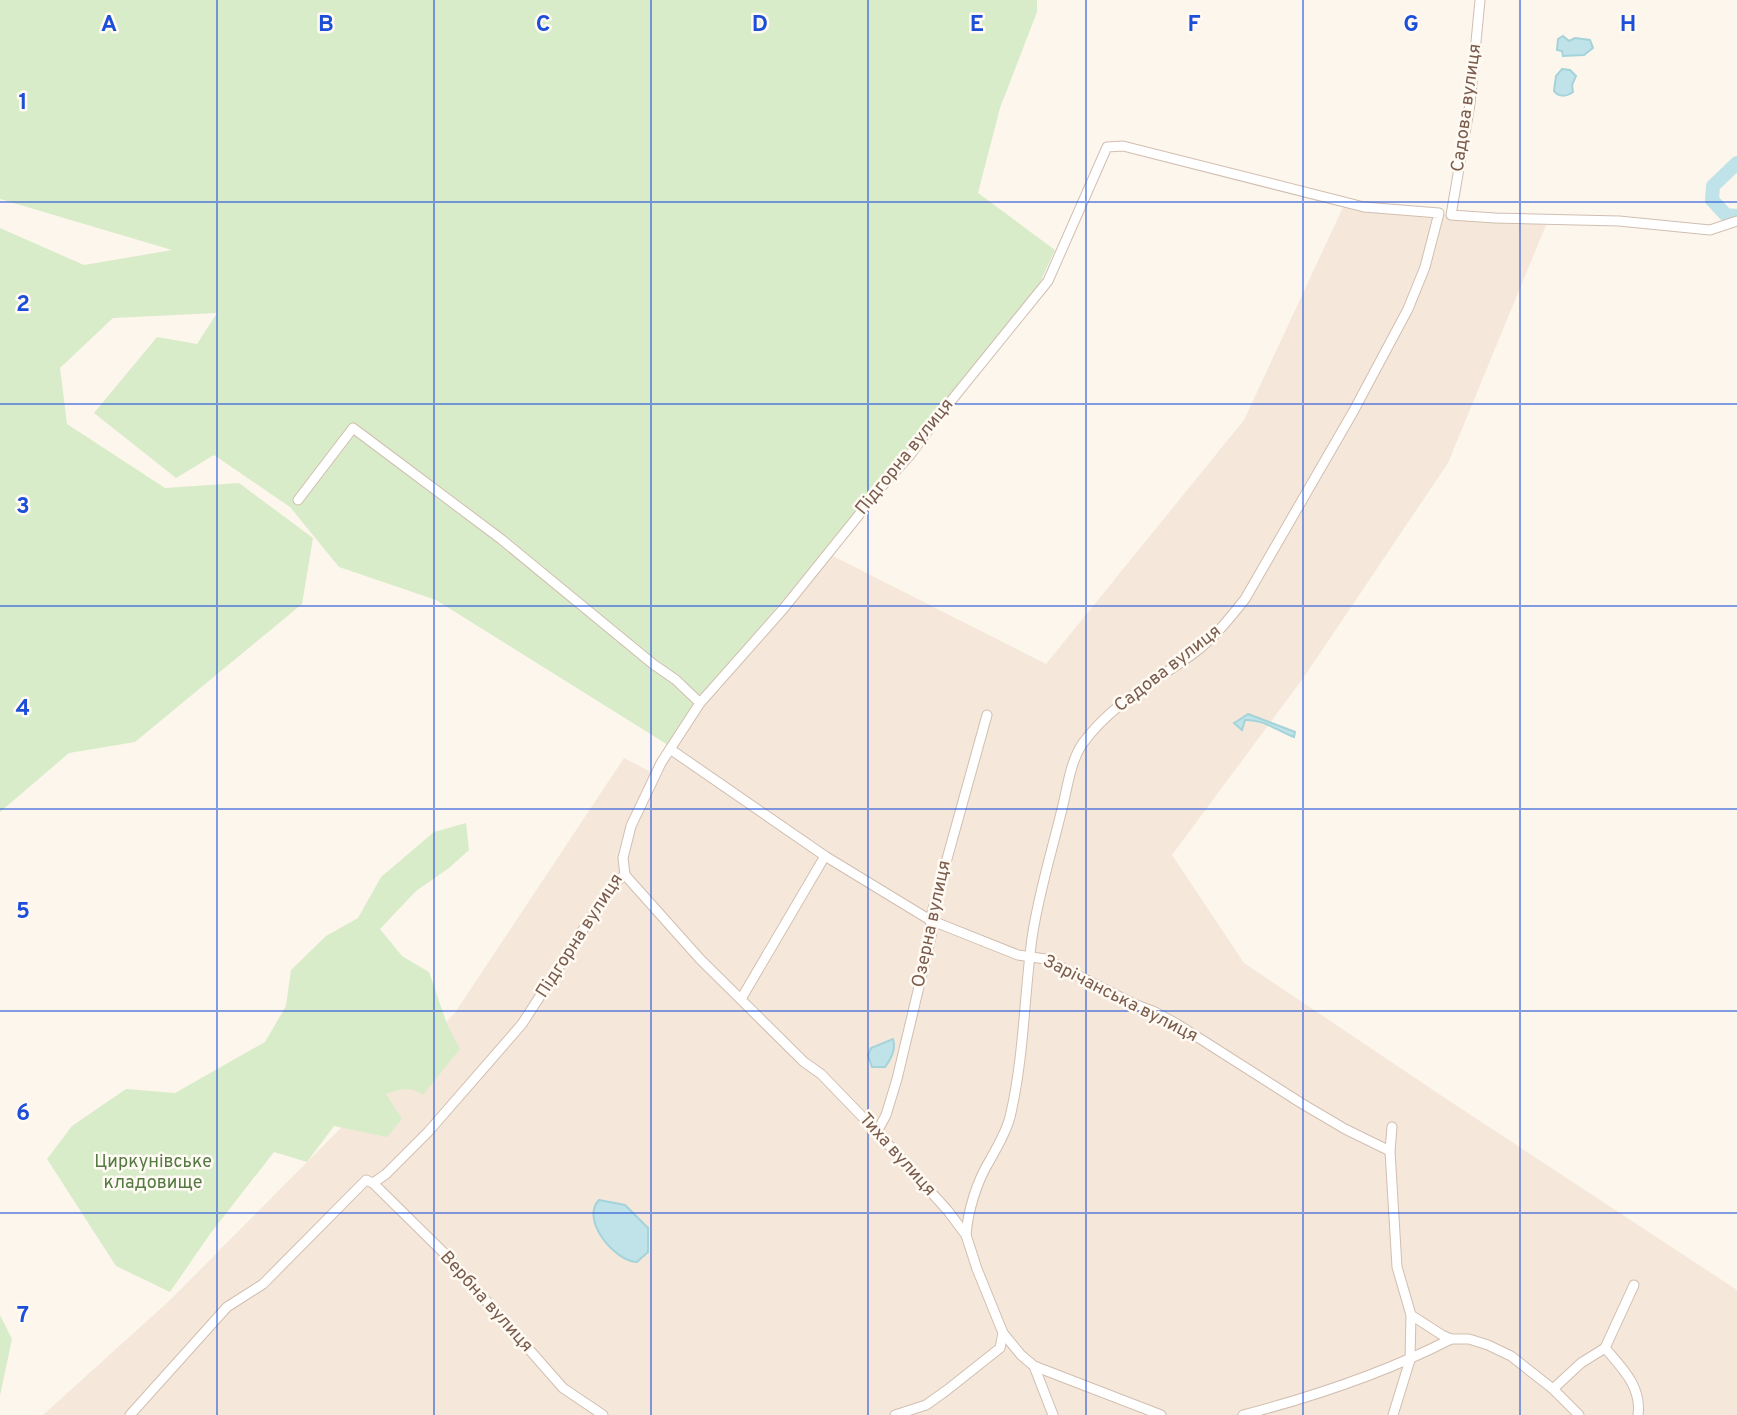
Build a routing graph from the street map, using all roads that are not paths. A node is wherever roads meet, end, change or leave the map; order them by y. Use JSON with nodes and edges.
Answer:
{"nodes":[{"id":1,"x":1480,"y":0,"type":"edge"},
{"id":2,"x":1439,"y":213,"type":"joint"},
{"id":3,"x":1737,"y":221,"type":"edge"},
{"id":4,"x":298,"y":500,"type":"dead end"},
{"id":5,"x":700,"y":703,"type":"junction"},
{"id":6,"x":987,"y":715,"type":"dead end"},
{"id":7,"x":670,"y":749,"type":"junction"},
{"id":8,"x":825,"y":856,"type":"junction"},
{"id":9,"x":625,"y":875,"type":"junction"},
{"id":10,"x":930,"y":920,"type":"junction"},
{"id":11,"x":1031,"y":956,"type":"junction"},
{"id":12,"x":741,"y":999,"type":"junction"},
{"id":13,"x":1392,"y":1127,"type":"dead end"},
{"id":14,"x":877,"y":1132,"type":"junction"},
{"id":15,"x":1390,"y":1151,"type":"junction"},
{"id":16,"x":373,"y":1183,"type":"junction"},
{"id":17,"x":948,"y":1211,"type":"junction"},
{"id":18,"x":969,"y":1212,"type":"junction"},
{"id":19,"x":966,"y":1235,"type":"junction"},
{"id":20,"x":1634,"y":1284,"type":"dead end"},
{"id":21,"x":1411,"y":1315,"type":"junction"},
{"id":22,"x":1003,"y":1333,"type":"junction"},
{"id":23,"x":1451,"y":1339,"type":"junction"},
{"id":24,"x":1605,"y":1348,"type":"junction"},
{"id":25,"x":1410,"y":1360,"type":"junction"},
{"id":26,"x":1034,"y":1366,"type":"junction"},
{"id":27,"x":1553,"y":1390,"type":"junction"},
{"id":28,"x":130,"y":1415,"type":"edge"},
{"id":29,"x":603,"y":1415,"type":"edge"},
{"id":30,"x":894,"y":1415,"type":"edge"},
{"id":31,"x":1053,"y":1415,"type":"edge"},
{"id":32,"x":1161,"y":1415,"type":"edge"},
{"id":33,"x":1243,"y":1415,"type":"edge"},
{"id":34,"x":1393,"y":1415,"type":"edge"},
{"id":35,"x":1579,"y":1415,"type":"edge"},
{"id":36,"x":1638,"y":1415,"type":"edge"}],
"edges":[{"from":1,"to":3,"type":"street","name":"Садова вулиця"},
{"from":2,"to":5,"type":"street","name":"Підгорна вулиця"},
{"from":2,"to":11,"type":"street","name":"Садова вулиця"},
{"from":4,"to":5,"type":"street"},
{"from":5,"to":7,"type":"street","name":"Підгорна вулиця"},
{"from":6,"to":10,"type":"street","name":"Озерна вулиця"},
{"from":7,"to":8,"type":"street","name":"Зарічанська вулиця"},
{"from":7,"to":9,"type":"street","name":"Підгорна вулиця"},
{"from":8,"to":10,"type":"street","name":"Зарічанська вулиця"},
{"from":8,"to":12,"type":"street"},
{"from":9,"to":12,"type":"street","name":"Тиха вулиця"},
{"from":9,"to":16,"type":"street","name":"Підгорна вулиця"},
{"from":10,"to":11,"type":"street","name":"Зарічанська вулиця"},
{"from":10,"to":14,"type":"street","name":"Озерна вулиця"},
{"from":11,"to":15,"type":"street","name":"Зарічанська вулиця"},
{"from":11,"to":18,"type":"street","name":"Садова вулиця"},
{"from":12,"to":14,"type":"street","name":"Тиха вулиця"},
{"from":13,"to":15,"type":"street"},
{"from":14,"to":17,"type":"street","name":"Тиха вулиця"},
{"from":15,"to":21,"type":"street"},
{"from":16,"to":28,"type":"street","name":"Підгорна вулиця"},
{"from":16,"to":29,"type":"street","name":"Вербна вулиця"},
{"from":17,"to":18,"type":"street"},
{"from":17,"to":19,"type":"street","name":"Тиха вулиця"},
{"from":18,"to":19,"type":"street","name":"Садова вулиця"},
{"from":19,"to":22,"type":"street","name":"Тиха вулиця"},
{"from":20,"to":24,"type":"street"},
{"from":21,"to":23,"type":"street"},
{"from":21,"to":25,"type":"street"},
{"from":22,"to":26,"type":"street","name":"Тиха вулиця"},
{"from":22,"to":30,"type":"street"},
{"from":23,"to":25,"type":"street"},
{"from":23,"to":27,"type":"street"},
{"from":24,"to":27,"type":"street"},
{"from":24,"to":36,"type":"street"},
{"from":25,"to":33,"type":"street"},
{"from":25,"to":34,"type":"street"},
{"from":26,"to":31,"type":"street"},
{"from":26,"to":32,"type":"street","name":"Тиха вулиця"},
{"from":27,"to":35,"type":"street"}]}
